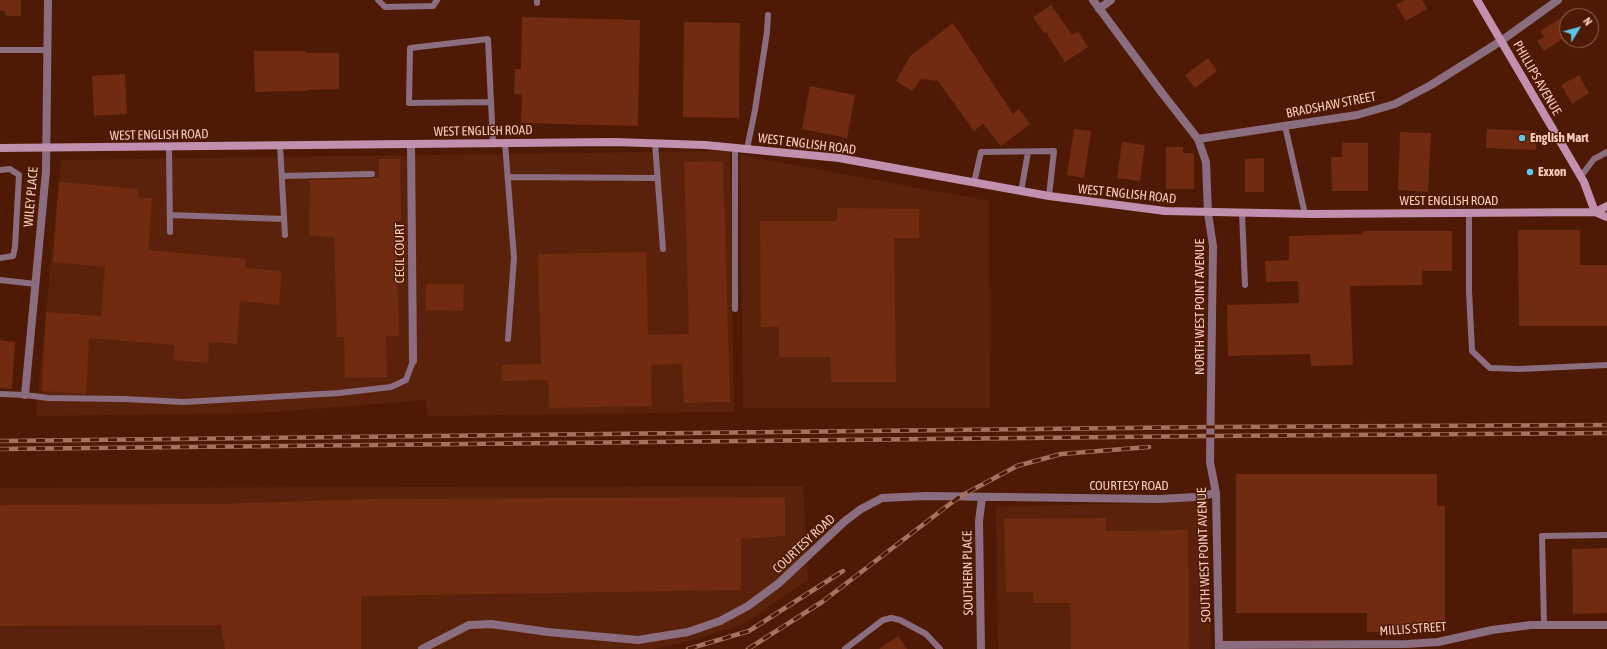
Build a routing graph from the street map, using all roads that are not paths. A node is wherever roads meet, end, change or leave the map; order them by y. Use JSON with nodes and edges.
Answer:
{"nodes":[{"id":1,"x":48,"y":0,"type":"edge"},
{"id":2,"x":378,"y":0,"type":"edge"},
{"id":3,"x":437,"y":0,"type":"edge"},
{"id":4,"x":1093,"y":0,"type":"edge"},
{"id":5,"x":1111,"y":0,"type":"edge"},
{"id":6,"x":1477,"y":0,"type":"edge"},
{"id":7,"x":1558,"y":0,"type":"edge"},
{"id":8,"x":1099,"y":9,"type":"junction"},
{"id":9,"x":768,"y":15,"type":"dead end"},
{"id":10,"x":1501,"y":41,"type":"junction"},
{"id":11,"x":0,"y":50,"type":"edge"},
{"id":12,"x":47,"y":50,"type":"junction"},
{"id":13,"x":491,"y":102,"type":"junction"},
{"id":14,"x":1285,"y":126,"type":"junction"},
{"id":15,"x":1198,"y":139,"type":"junction"},
{"id":16,"x":493,"y":143,"type":"junction"},
{"id":17,"x":505,"y":143,"type":"junction"},
{"id":18,"x":655,"y":143,"type":"junction"},
{"id":19,"x":411,"y":144,"type":"junction"},
{"id":20,"x":280,"y":146,"type":"junction"},
{"id":21,"x":169,"y":147,"type":"junction"},
{"id":22,"x":0,"y":148,"type":"edge"},
{"id":23,"x":46,"y":148,"type":"junction"},
{"id":24,"x":735,"y":148,"type":"junction"},
{"id":25,"x":747,"y":149,"type":"junction"},
{"id":26,"x":1028,"y":152,"type":"junction"},
{"id":27,"x":1607,"y":152,"type":"edge"},
{"id":28,"x":0,"y":170,"type":"edge"},
{"id":29,"x":372,"y":174,"type":"dead end"},
{"id":30,"x":282,"y":176,"type":"junction"},
{"id":31,"x":1581,"y":176,"type":"junction"},
{"id":32,"x":508,"y":177,"type":"junction"},
{"id":33,"x":657,"y":178,"type":"junction"},
{"id":34,"x":974,"y":183,"type":"junction"},
{"id":35,"x":1021,"y":192,"type":"junction"},
{"id":36,"x":1049,"y":196,"type":"junction"},
{"id":37,"x":1607,"y":206,"type":"edge"},
{"id":38,"x":1595,"y":212,"type":"junction"},
{"id":39,"x":1208,"y":213,"type":"junction"},
{"id":40,"x":1242,"y":213,"type":"junction"},
{"id":41,"x":1469,"y":213,"type":"junction"},
{"id":42,"x":1305,"y":214,"type":"junction"},
{"id":43,"x":170,"y":215,"type":"junction"},
{"id":44,"x":1607,"y":217,"type":"edge"},
{"id":45,"x":284,"y":218,"type":"junction"},
{"id":46,"x":170,"y":232,"type":"dead end"},
{"id":47,"x":285,"y":235,"type":"dead end"},
{"id":48,"x":662,"y":249,"type":"dead end"},
{"id":49,"x":0,"y":258,"type":"edge"},
{"id":50,"x":0,"y":280,"type":"edge"},
{"id":51,"x":36,"y":284,"type":"junction"},
{"id":52,"x":1245,"y":286,"type":"dead end"},
{"id":53,"x":735,"y":309,"type":"dead end"},
{"id":54,"x":508,"y":339,"type":"dead end"},
{"id":55,"x":413,"y":361,"type":"joint"},
{"id":56,"x":1607,"y":365,"type":"edge"},
{"id":57,"x":0,"y":394,"type":"edge"},
{"id":58,"x":25,"y":395,"type":"junction"},
{"id":59,"x":1211,"y":436,"type":"joint"},
{"id":60,"x":1216,"y":493,"type":"junction"},
{"id":61,"x":982,"y":498,"type":"junction"},
{"id":62,"x":1607,"y":535,"type":"edge"},
{"id":63,"x":1544,"y":625,"type":"junction"},
{"id":64,"x":1607,"y":625,"type":"edge"},
{"id":65,"x":1219,"y":647,"type":"edge"},
{"id":66,"x":422,"y":649,"type":"edge"},
{"id":67,"x":845,"y":649,"type":"edge"},
{"id":68,"x":940,"y":649,"type":"edge"},
{"id":69,"x":981,"y":649,"type":"edge"}],
"edges":[{"from":1,"to":12,"type":"street","name":"WILEY PLACE"},
{"from":2,"to":3,"type":"lane"},
{"from":4,"to":8,"type":"street","name":"NORTH WEST POINT AVENUE"},
{"from":5,"to":8,"type":"street"},
{"from":6,"to":10,"type":"main road","name":"PHILLIPS AVENUE"},
{"from":7,"to":10,"type":"street","name":"BRADSHAW STREET"},
{"from":8,"to":15,"type":"street","name":"NORTH WEST POINT AVENUE"},
{"from":9,"to":25,"type":"lane"},
{"from":10,"to":14,"type":"street","name":"BRADSHAW STREET"},
{"from":10,"to":31,"type":"main road","name":"PHILLIPS AVENUE"},
{"from":11,"to":12,"type":"lane"},
{"from":12,"to":23,"type":"street","name":"WILEY PLACE"},
{"from":13,"to":13,"type":"lane"},
{"from":13,"to":16,"type":"lane"},
{"from":14,"to":15,"type":"street","name":"BRADSHAW STREET"},
{"from":14,"to":42,"type":"lane"},
{"from":15,"to":39,"type":"street","name":"NORTH WEST POINT AVENUE"},
{"from":16,"to":17,"type":"main road","name":"WEST ENGLISH ROAD"},
{"from":16,"to":19,"type":"main road","name":"WEST ENGLISH ROAD"},
{"from":17,"to":18,"type":"main road","name":"WEST ENGLISH ROAD"},
{"from":17,"to":32,"type":"lane"},
{"from":18,"to":24,"type":"main road","name":"WEST ENGLISH ROAD"},
{"from":18,"to":33,"type":"lane"},
{"from":19,"to":20,"type":"main road","name":"WEST ENGLISH ROAD"},
{"from":19,"to":55,"type":"street","name":"CECIL COURT"},
{"from":20,"to":21,"type":"main road","name":"WEST ENGLISH ROAD"},
{"from":20,"to":30,"type":"lane"},
{"from":21,"to":23,"type":"main road","name":"WEST ENGLISH ROAD"},
{"from":21,"to":43,"type":"lane"},
{"from":22,"to":23,"type":"main road","name":"WEST ENGLISH ROAD"},
{"from":23,"to":51,"type":"street","name":"WILEY PLACE"},
{"from":24,"to":25,"type":"main road","name":"WEST ENGLISH ROAD"},
{"from":24,"to":53,"type":"lane"},
{"from":25,"to":34,"type":"main road","name":"WEST ENGLISH ROAD"},
{"from":26,"to":34,"type":"lane"},
{"from":26,"to":35,"type":"lane"},
{"from":26,"to":36,"type":"lane"},
{"from":27,"to":31,"type":"lane"},
{"from":28,"to":49,"type":"lane"},
{"from":29,"to":30,"type":"lane"},
{"from":30,"to":45,"type":"lane"},
{"from":31,"to":38,"type":"main road","name":"PHILLIPS AVENUE"},
{"from":32,"to":33,"type":"lane"},
{"from":32,"to":54,"type":"lane"},
{"from":33,"to":48,"type":"lane"},
{"from":34,"to":35,"type":"main road","name":"WEST ENGLISH ROAD"},
{"from":35,"to":36,"type":"main road","name":"WEST ENGLISH ROAD"},
{"from":36,"to":39,"type":"main road","name":"WEST ENGLISH ROAD"},
{"from":37,"to":38,"type":"main road","name":"WEST ENGLISH ROAD"},
{"from":38,"to":41,"type":"main road","name":"WEST ENGLISH ROAD"},
{"from":38,"to":44,"type":"main road"},
{"from":39,"to":40,"type":"main road","name":"WEST ENGLISH ROAD"},
{"from":39,"to":59,"type":"street","name":"NORTH WEST POINT AVENUE"},
{"from":40,"to":42,"type":"main road","name":"WEST ENGLISH ROAD"},
{"from":40,"to":52,"type":"lane"},
{"from":41,"to":42,"type":"main road","name":"WEST ENGLISH ROAD"},
{"from":41,"to":56,"type":"lane"},
{"from":43,"to":45,"type":"lane"},
{"from":43,"to":46,"type":"lane"},
{"from":45,"to":47,"type":"lane"},
{"from":50,"to":51,"type":"lane"},
{"from":51,"to":58,"type":"street","name":"WILEY PLACE"},
{"from":55,"to":58,"type":"lane"},
{"from":57,"to":58,"type":"lane"},
{"from":59,"to":60,"type":"street","name":"SOUTH WEST POINT AVENUE"},
{"from":60,"to":61,"type":"street","name":"COURTESY ROAD"},
{"from":60,"to":65,"type":"street","name":"SOUTH WEST POINT AVENUE"},
{"from":61,"to":66,"type":"street","name":"COURTESY ROAD"},
{"from":61,"to":69,"type":"street","name":"SOUTHERN PLACE"},
{"from":62,"to":63,"type":"lane"},
{"from":63,"to":64,"type":"street","name":"MILLIS STREET"},
{"from":63,"to":65,"type":"street","name":"MILLIS STREET"},
{"from":67,"to":68,"type":"lane"}]}
